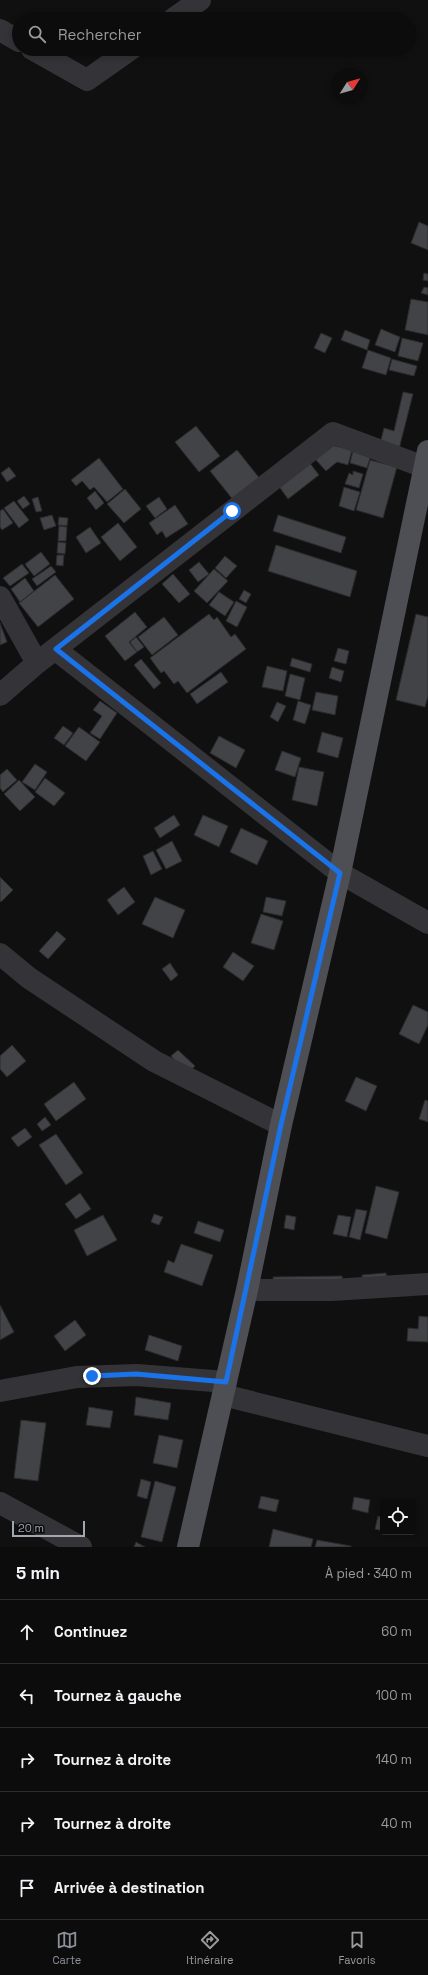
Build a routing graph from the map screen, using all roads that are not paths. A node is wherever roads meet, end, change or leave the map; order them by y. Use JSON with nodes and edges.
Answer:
{"nodes":[{"id":1,"x":200,"y":0,"type":"edge"},
{"id":2,"x":183,"y":12,"type":"edge"},
{"id":3,"x":0,"y":30,"type":"edge"},
{"id":4,"x":12,"y":37,"type":"edge"},
{"id":5,"x":44,"y":56,"type":"edge"},
{"id":6,"x":121,"y":56,"type":"edge"},
{"id":7,"x":426,"y":459,"type":"edge"},
{"id":8,"x":0,"y":597,"type":"edge"},
{"id":9,"x":56,"y":649,"type":"junction"},
{"id":10,"x":37,"y":663,"type":"junction"},
{"id":11,"x":0,"y":695,"type":"edge"},
{"id":12,"x":340,"y":873,"type":"junction"},
{"id":13,"x":428,"y":923,"type":"edge"},
{"id":14,"x":0,"y":954,"type":"edge"},
{"id":15,"x":281,"y":1125,"type":"junction"},
{"id":16,"x":428,"y":1284,"type":"edge"},
{"id":17,"x":247,"y":1290,"type":"junction"},
{"id":18,"x":224,"y":1388,"type":"junction"},
{"id":19,"x":0,"y":1391,"type":"edge"},
{"id":20,"x":428,"y":1446,"type":"edge"},
{"id":21,"x":0,"y":1503,"type":"edge"},
{"id":22,"x":81,"y":1547,"type":"edge"},
{"id":23,"x":188,"y":1547,"type":"edge"}],
"edges":[{"from":1,"to":2,"type":"street"},
{"from":3,"to":4,"type":"street"},
{"from":5,"to":6,"type":"street"},
{"from":7,"to":9,"type":"street"},
{"from":7,"to":12,"type":"main road"},
{"from":8,"to":10,"type":"street"},
{"from":9,"to":10,"type":"street"},
{"from":9,"to":12,"type":"street"},
{"from":10,"to":11,"type":"street"},
{"from":12,"to":13,"type":"street"},
{"from":12,"to":15,"type":"main road"},
{"from":14,"to":15,"type":"street"},
{"from":15,"to":17,"type":"main road"},
{"from":16,"to":17,"type":"street"},
{"from":17,"to":18,"type":"main road"},
{"from":18,"to":19,"type":"street"},
{"from":18,"to":20,"type":"street"},
{"from":18,"to":23,"type":"main road"},
{"from":21,"to":22,"type":"street"}]}
